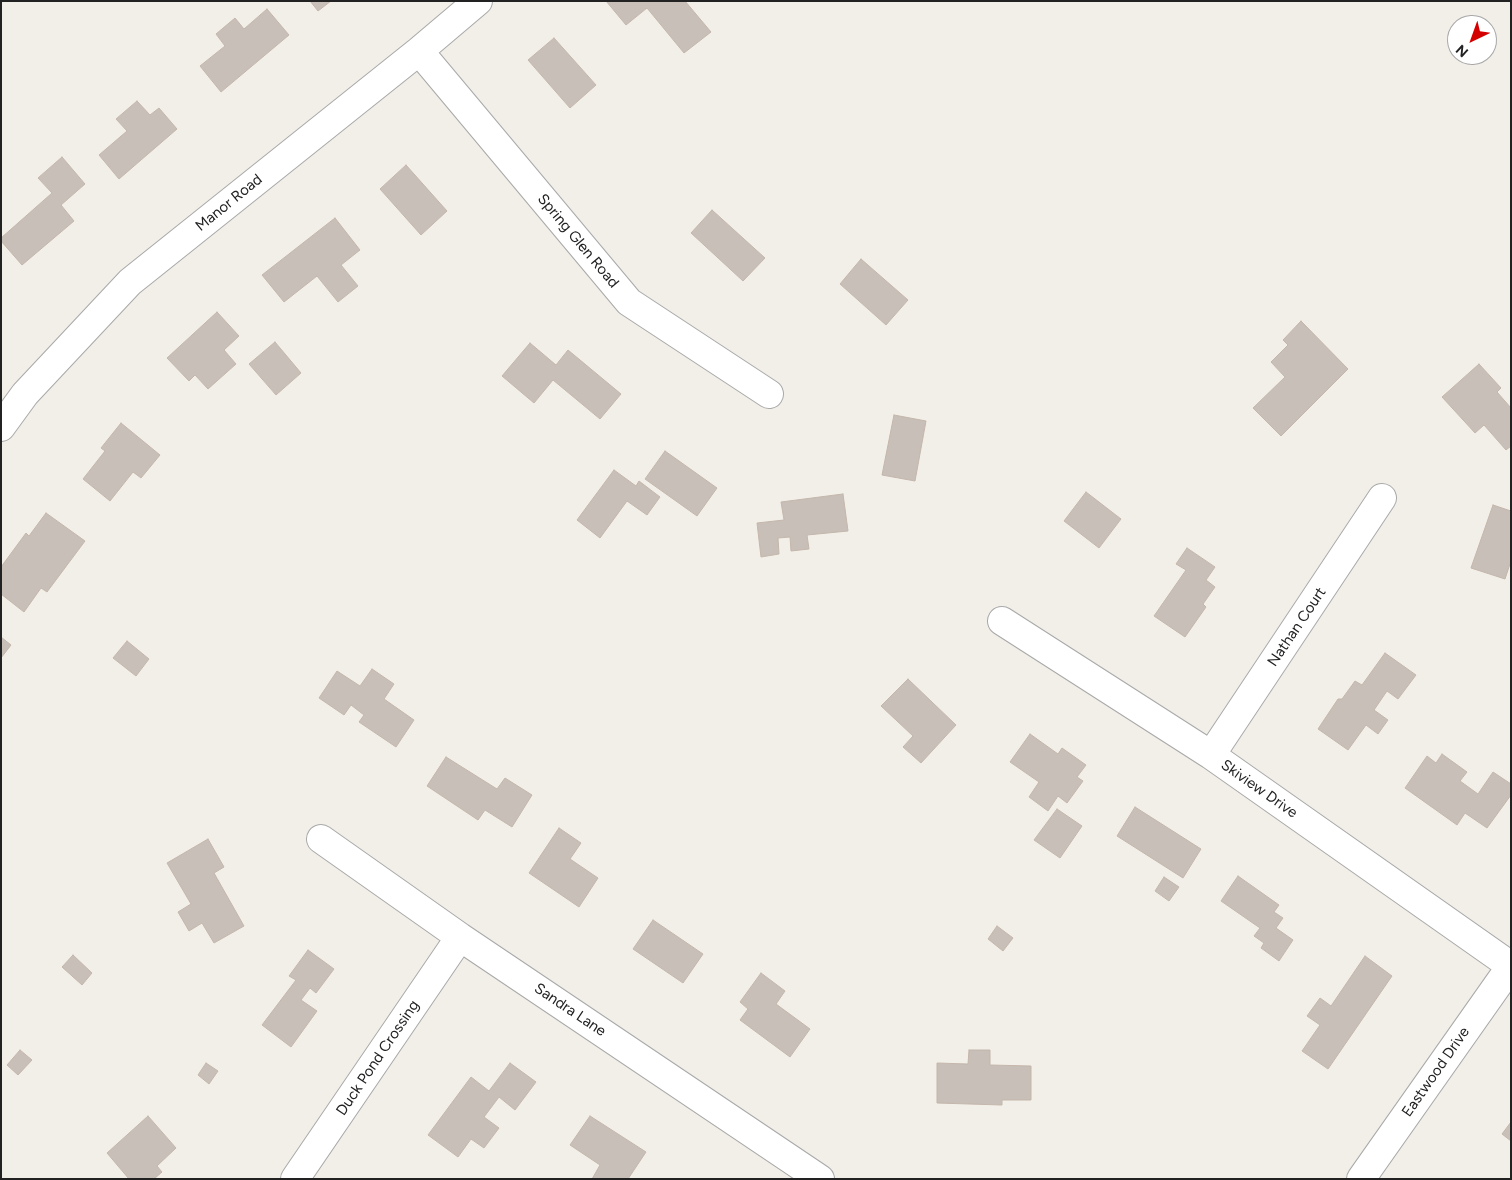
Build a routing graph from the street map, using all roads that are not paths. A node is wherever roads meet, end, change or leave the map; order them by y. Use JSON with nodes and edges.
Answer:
{"nodes":[{"id":1,"x":478,"y":1,"type":"edge"},
{"id":2,"x":419,"y":51,"type":"junction"},
{"id":3,"x":769,"y":394,"type":"dead end"},
{"id":4,"x":1,"y":427,"type":"edge"},
{"id":5,"x":1382,"y":498,"type":"dead end"},
{"id":6,"x":1002,"y":621,"type":"dead end"},
{"id":7,"x":1211,"y":755,"type":"junction"},
{"id":8,"x":321,"y":840,"type":"dead end"},
{"id":9,"x":460,"y":937,"type":"junction"},
{"id":10,"x":1511,"y":966,"type":"edge"},
{"id":11,"x":295,"y":1179,"type":"edge"},
{"id":12,"x":820,"y":1179,"type":"edge"},
{"id":13,"x":1361,"y":1179,"type":"edge"}],
"edges":[{"from":1,"to":2,"type":"street","name":"Manor Road"},
{"from":2,"to":3,"type":"street","name":"Spring Glen Road"},
{"from":2,"to":4,"type":"street","name":"Manor Road"},
{"from":5,"to":7,"type":"street","name":"Nathan Court"},
{"from":6,"to":7,"type":"street","name":"Skiview Drive"},
{"from":7,"to":10,"type":"street","name":"Skiview Drive"},
{"from":8,"to":9,"type":"street","name":"Sandra Lane"},
{"from":9,"to":11,"type":"street","name":"Duck Pond Crossing"},
{"from":9,"to":12,"type":"street","name":"Sandra Lane"},
{"from":10,"to":13,"type":"street","name":"Eastwood Drive"}]}
